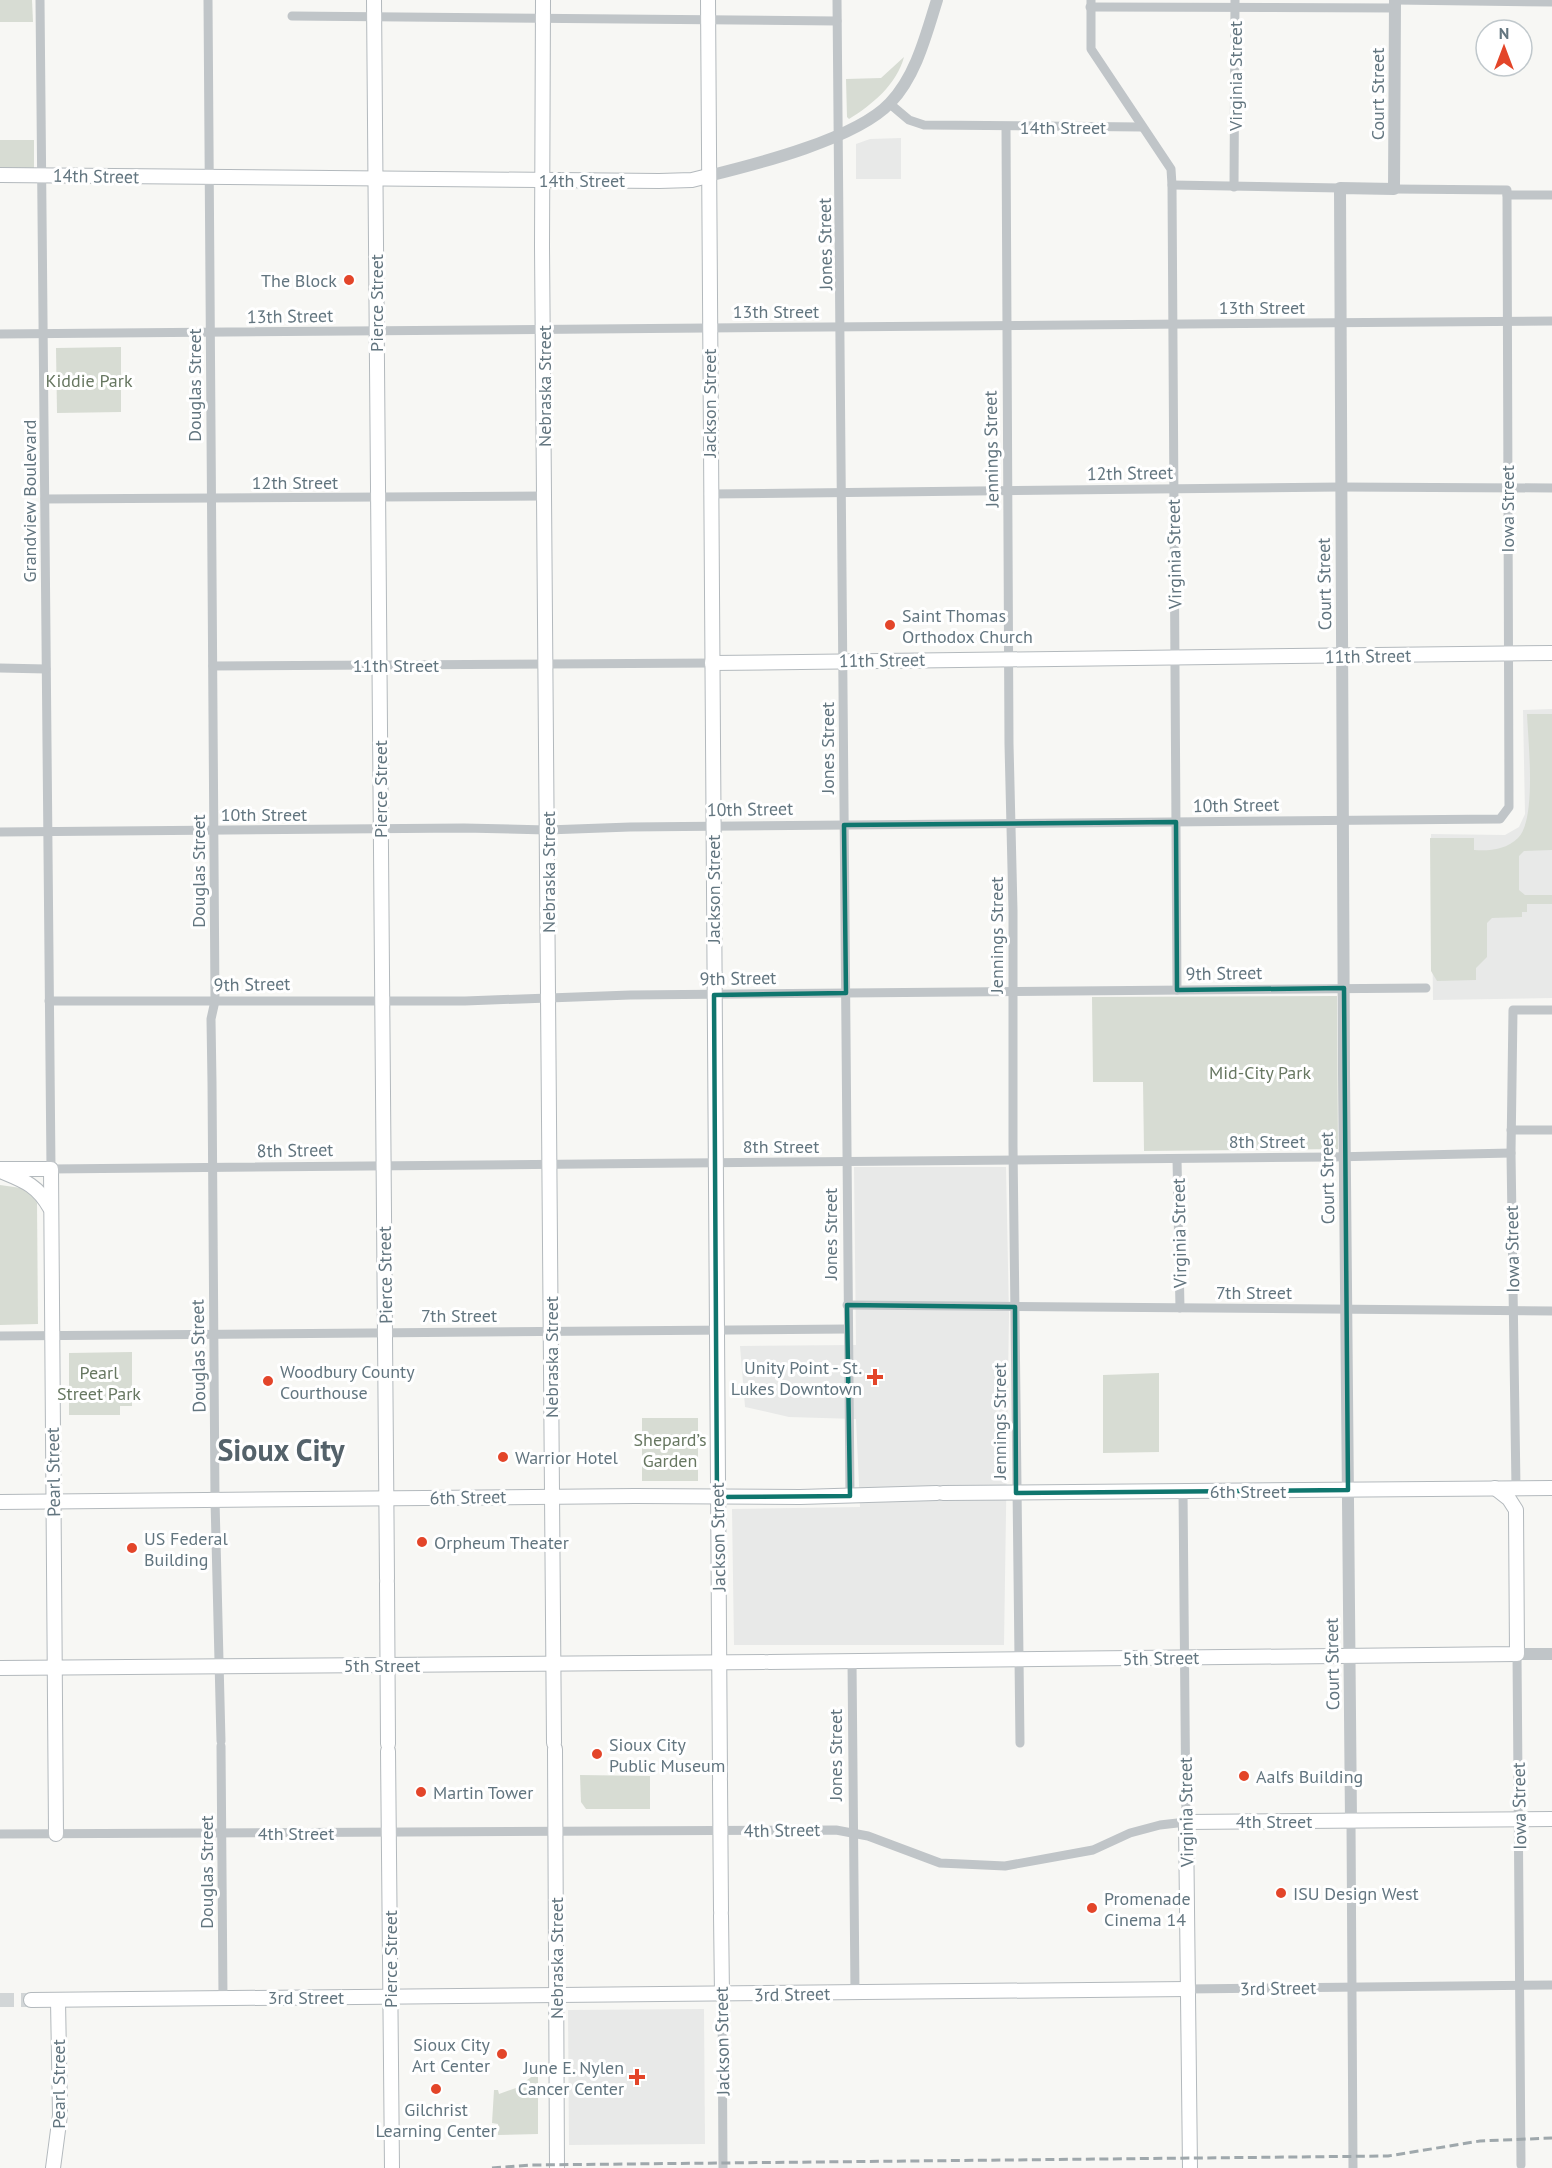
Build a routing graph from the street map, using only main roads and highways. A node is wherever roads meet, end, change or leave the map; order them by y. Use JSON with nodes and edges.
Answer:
{"nodes":[{"id":1,"x":374,"y":0,"type":"edge"},
{"id":2,"x":543,"y":0,"type":"edge"},
{"id":3,"x":708,"y":0,"type":"edge"},
{"id":4,"x":0,"y":175,"type":"edge"},
{"id":5,"x":708,"y":176,"type":"junction"},
{"id":6,"x":375,"y":179,"type":"junction"},
{"id":7,"x":542,"y":180,"type":"junction"},
{"id":8,"x":1552,"y":653,"type":"edge"},
{"id":9,"x":712,"y":663,"type":"junction"},
{"id":10,"x":0,"y":1170,"type":"edge"},
{"id":11,"x":51,"y":1210,"type":"junction"},
{"id":12,"x":1495,"y":1488,"type":"junction"},
{"id":13,"x":1532,"y":1488,"type":"junction"},
{"id":14,"x":1552,"y":1488,"type":"edge"},
{"id":15,"x":553,"y":1497,"type":"junction"},
{"id":16,"x":717,"y":1497,"type":"junction"},
{"id":17,"x":386,"y":1498,"type":"junction"},
{"id":18,"x":0,"y":1502,"type":"edge"},
{"id":19,"x":54,"y":1502,"type":"junction"},
{"id":20,"x":1516,"y":1510,"type":"junction"},
{"id":21,"x":1517,"y":1654,"type":"joint"},
{"id":22,"x":719,"y":1662,"type":"junction"},
{"id":23,"x":554,"y":1664,"type":"junction"},
{"id":24,"x":387,"y":1665,"type":"junction"},
{"id":25,"x":0,"y":1668,"type":"edge"},
{"id":26,"x":55,"y":1668,"type":"junction"},
{"id":27,"x":1552,"y":1819,"type":"edge"},
{"id":28,"x":1186,"y":1822,"type":"joint"},
{"id":29,"x":56,"y":1834,"type":"road end"},
{"id":30,"x":1188,"y":1989,"type":"junction"},
{"id":31,"x":722,"y":1995,"type":"junction"},
{"id":32,"x":556,"y":1996,"type":"junction"},
{"id":33,"x":390,"y":1997,"type":"junction"},
{"id":34,"x":31,"y":2000,"type":"tunnel mouth"},
{"id":35,"x":58,"y":2000,"type":"junction"},
{"id":36,"x":53,"y":2168,"type":"edge"},
{"id":37,"x":392,"y":2168,"type":"edge"},
{"id":38,"x":557,"y":2168,"type":"edge"},
{"id":39,"x":1190,"y":2168,"type":"edge"}],
"edges":[{"from":1,"to":6,"type":"main road","name":"Pierce Street"},
{"from":2,"to":7,"type":"main road","name":"Nebraska Street"},
{"from":3,"to":5,"type":"main road","name":"Jackson Street"},
{"from":4,"to":6,"type":"main road","name":"14th Street"},
{"from":5,"to":7,"type":"main road","name":"14th Street"},
{"from":5,"to":9,"type":"main road","name":"Jackson Street"},
{"from":6,"to":7,"type":"main road","name":"14th Street"},
{"from":6,"to":17,"type":"main road","name":"Pierce Street"},
{"from":7,"to":15,"type":"main road","name":"Nebraska Street"},
{"from":8,"to":9,"type":"main road","name":"11th Street"},
{"from":9,"to":16,"type":"main road","name":"Jackson Street"},
{"from":10,"to":11,"type":"main road"},
{"from":10,"to":11,"type":"main road","name":"Pearl Street"},
{"from":11,"to":19,"type":"main road","name":"Pearl Street"},
{"from":12,"to":13,"type":"main road","name":"6th Street"},
{"from":12,"to":16,"type":"main road","name":"6th Street"},
{"from":12,"to":20,"type":"main road"},
{"from":13,"to":14,"type":"main road","name":"6th Street"},
{"from":13,"to":20,"type":"main road"},
{"from":15,"to":16,"type":"main road","name":"6th Street"},
{"from":15,"to":17,"type":"main road","name":"6th Street"},
{"from":15,"to":23,"type":"main road","name":"Nebraska Street"},
{"from":16,"to":22,"type":"main road","name":"Jackson Street"},
{"from":17,"to":19,"type":"main road","name":"6th Street"},
{"from":17,"to":24,"type":"main road","name":"Pierce Street"},
{"from":18,"to":19,"type":"main road","name":"6th Street"},
{"from":19,"to":26,"type":"main road","name":"Pearl Street"},
{"from":20,"to":21,"type":"main road","name":"Iowa Street"},
{"from":21,"to":22,"type":"main road","name":"5th Street"},
{"from":22,"to":23,"type":"main road","name":"5th Street"},
{"from":22,"to":31,"type":"main road","name":"Jackson Street"},
{"from":23,"to":24,"type":"main road","name":"5th Street"},
{"from":23,"to":32,"type":"main road","name":"Nebraska Street"},
{"from":24,"to":26,"type":"main road","name":"5th Street"},
{"from":24,"to":33,"type":"main road","name":"Pierce Street"},
{"from":25,"to":26,"type":"main road","name":"5th Street"},
{"from":26,"to":29,"type":"main road","name":"Pearl Street"},
{"from":27,"to":28,"type":"main road","name":"4th Street"},
{"from":28,"to":30,"type":"main road","name":"Virginia Street"},
{"from":30,"to":31,"type":"main road","name":"3rd Street"},
{"from":30,"to":39,"type":"main road","name":"Virginia Street"},
{"from":31,"to":32,"type":"main road","name":"3rd Street"},
{"from":32,"to":33,"type":"main road","name":"3rd Street"},
{"from":32,"to":38,"type":"main road","name":"Nebraska Street"},
{"from":33,"to":35,"type":"main road","name":"3rd Street"},
{"from":33,"to":37,"type":"main road","name":"Pierce Street"},
{"from":34,"to":35,"type":"main road","name":"3rd Street"},
{"from":35,"to":36,"type":"main road","name":"Pearl Street"}]}
